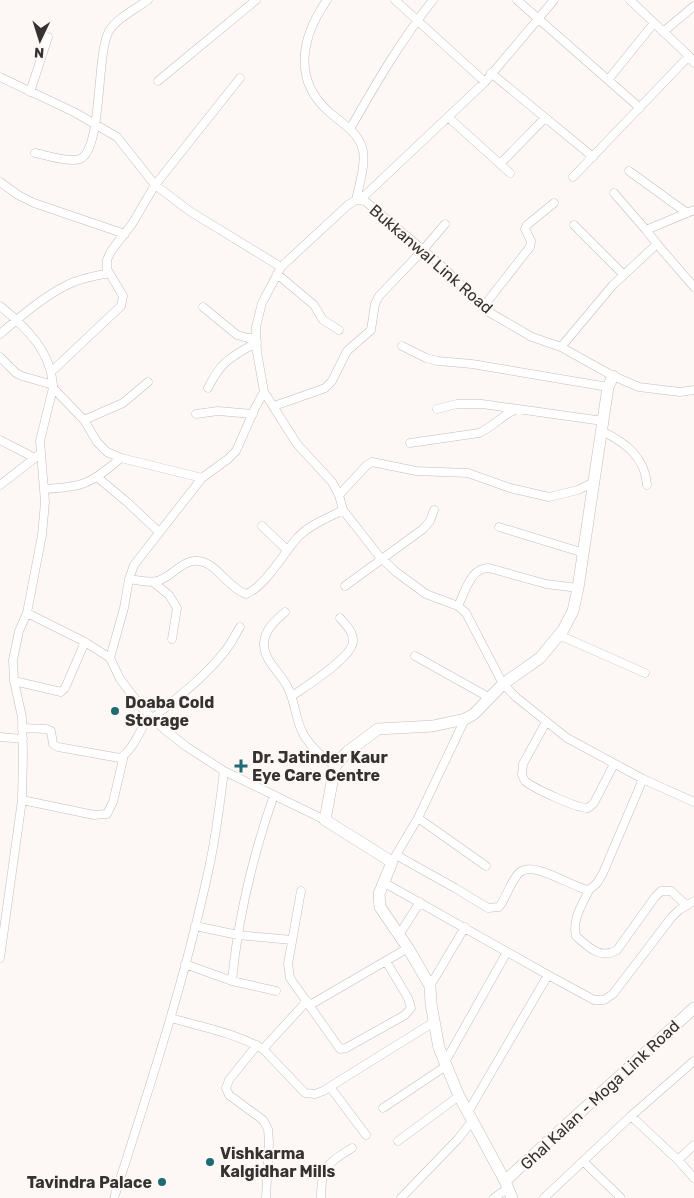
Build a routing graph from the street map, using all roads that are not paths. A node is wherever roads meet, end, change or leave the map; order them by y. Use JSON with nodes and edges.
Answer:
{"nodes":[{"id":1,"x":148,"y":0,"type":"edge"},
{"id":2,"x":256,"y":0,"type":"edge"},
{"id":3,"x":327,"y":0,"type":"edge"},
{"id":4,"x":395,"y":0,"type":"edge"},
{"id":5,"x":433,"y":0,"type":"edge"},
{"id":6,"x":517,"y":0,"type":"edge"},
{"id":7,"x":554,"y":0,"type":"edge"},
{"id":8,"x":630,"y":0,"type":"edge"},
{"id":9,"x":694,"y":6,"type":"edge"},
{"id":10,"x":538,"y":18,"type":"junction"},
{"id":11,"x":418,"y":19,"type":"junction"},
{"id":12,"x":654,"y":22,"type":"junction"},
{"id":13,"x":663,"y":32,"type":"junction"},
{"id":14,"x":48,"y":37,"type":"dead end"},
{"id":15,"x":692,"y":60,"type":"edge"},
{"id":16,"x":491,"y":73,"type":"junction"},
{"id":17,"x":0,"y":77,"type":"edge"},
{"id":18,"x":240,"y":78,"type":"dead end"},
{"id":19,"x":608,"y":80,"type":"junction"},
{"id":20,"x":158,"y":81,"type":"dead end"},
{"id":21,"x":485,"y":82,"type":"junction"},
{"id":22,"x":30,"y":92,"type":"junction"},
{"id":23,"x":640,"y":108,"type":"junction"},
{"id":24,"x":448,"y":116,"type":"junction"},
{"id":25,"x":545,"y":118,"type":"junction"},
{"id":26,"x":95,"y":124,"type":"junction"},
{"id":27,"x":350,"y":129,"type":"junction"},
{"id":28,"x":35,"y":153,"type":"dead end"},
{"id":29,"x":593,"y":157,"type":"junction"},
{"id":30,"x":500,"y":164,"type":"junction"},
{"id":31,"x":629,"y":171,"type":"dead end"},
{"id":32,"x":510,"y":173,"type":"dead end"},
{"id":33,"x":573,"y":177,"type":"dead end"},
{"id":34,"x":0,"y":182,"type":"edge"},
{"id":35,"x":155,"y":185,"type":"junction"},
{"id":36,"x":614,"y":193,"type":"dead end"},
{"id":37,"x":358,"y":200,"type":"junction"},
{"id":38,"x":554,"y":203,"type":"dead end"},
{"id":39,"x":691,"y":212,"type":"edge"},
{"id":40,"x":445,"y":224,"type":"dead end"},
{"id":41,"x":574,"y":225,"type":"dead end"},
{"id":42,"x":646,"y":230,"type":"junction"},
{"id":43,"x":125,"y":234,"type":"junction"},
{"id":44,"x":657,"y":244,"type":"junction"},
{"id":45,"x":423,"y":250,"type":"junction"},
{"id":46,"x":279,"y":270,"type":"junction"},
{"id":47,"x":109,"y":273,"type":"junction"},
{"id":48,"x":623,"y":274,"type":"junction"},
{"id":49,"x":694,"y":286,"type":"edge"},
{"id":50,"x":0,"y":306,"type":"edge"},
{"id":51,"x":203,"y":307,"type":"dead end"},
{"id":52,"x":482,"y":307,"type":"junction"},
{"id":53,"x":17,"y":320,"type":"junction"},
{"id":54,"x":339,"y":330,"type":"dead end"},
{"id":55,"x":0,"y":334,"type":"edge"},
{"id":56,"x":256,"y":340,"type":"junction"},
{"id":57,"x":402,"y":346,"type":"dead end"},
{"id":58,"x":560,"y":347,"type":"junction"},
{"id":59,"x":0,"y":357,"type":"edge"},
{"id":60,"x":51,"y":372,"type":"junction"},
{"id":61,"x":613,"y":376,"type":"junction"},
{"id":62,"x":148,"y":382,"type":"dead end"},
{"id":63,"x":53,"y":386,"type":"junction"},
{"id":64,"x":608,"y":387,"type":"junction"},
{"id":65,"x":208,"y":388,"type":"dead end"},
{"id":66,"x":694,"y":390,"type":"edge"},
{"id":67,"x":264,"y":392,"type":"junction"},
{"id":68,"x":274,"y":406,"type":"junction"},
{"id":69,"x":436,"y":409,"type":"dead end"},
{"id":70,"x":519,"y":409,"type":"junction"},
{"id":71,"x":196,"y":414,"type":"dead end"},
{"id":72,"x":253,"y":414,"type":"junction"},
{"id":73,"x":84,"y":420,"type":"junction"},
{"id":74,"x":602,"y":426,"type":"junction"},
{"id":75,"x":0,"y":440,"type":"edge"},
{"id":76,"x":410,"y":443,"type":"dead end"},
{"id":77,"x":38,"y":456,"type":"junction"},
{"id":78,"x":120,"y":458,"type":"junction"},
{"id":79,"x":97,"y":477,"type":"junction"},
{"id":80,"x":202,"y":478,"type":"junction"},
{"id":81,"x":594,"y":482,"type":"junction"},
{"id":82,"x":0,"y":485,"type":"edge"},
{"id":83,"x":647,"y":485,"type":"dead end"},
{"id":84,"x":44,"y":489,"type":"junction"},
{"id":85,"x":339,"y":495,"type":"junction"},
{"id":86,"x":343,"y":510,"type":"junction"},
{"id":87,"x":434,"y":510,"type":"dead end"},
{"id":88,"x":262,"y":526,"type":"dead end"},
{"id":89,"x":499,"y":527,"type":"dead end"},
{"id":90,"x":159,"y":532,"type":"junction"},
{"id":91,"x":287,"y":550,"type":"junction"},
{"id":92,"x":584,"y":553,"type":"junction"},
{"id":93,"x":382,"y":559,"type":"junction"},
{"id":94,"x":129,"y":579,"type":"junction"},
{"id":95,"x":153,"y":582,"type":"junction"},
{"id":96,"x":345,"y":586,"type":"dead end"},
{"id":97,"x":578,"y":588,"type":"junction"},
{"id":98,"x":458,"y":606,"type":"junction"},
{"id":99,"x":285,"y":612,"type":"dead end"},
{"id":100,"x":27,"y":613,"type":"junction"},
{"id":101,"x":340,"y":618,"type":"dead end"},
{"id":102,"x":240,"y":628,"type":"dead end"},
{"id":103,"x":559,"y":635,"type":"junction"},
{"id":104,"x":172,"y":639,"type":"dead end"},
{"id":105,"x":85,"y":642,"type":"junction"},
{"id":106,"x":416,"y":656,"type":"dead end"},
{"id":107,"x":110,"y":658,"type":"junction"},
{"id":108,"x":644,"y":672,"type":"dead end"},
{"id":109,"x":14,"y":681,"type":"junction"},
{"id":110,"x":503,"y":684,"type":"junction"},
{"id":111,"x":292,"y":696,"type":"junction"},
{"id":112,"x":490,"y":698,"type":"junction"},
{"id":113,"x":151,"y":716,"type":"junction"},
{"id":114,"x":465,"y":719,"type":"junction"},
{"id":115,"x":546,"y":722,"type":"junction"},
{"id":116,"x":22,"y":728,"type":"junction"},
{"id":117,"x":0,"y":737,"type":"edge"},
{"id":118,"x":23,"y":740,"type":"junction"},
{"id":119,"x":124,"y":756,"type":"junction"},
{"id":120,"x":614,"y":764,"type":"junction"},
{"id":121,"x":336,"y":766,"type":"junction"},
{"id":122,"x":224,"y":770,"type":"junction"},
{"id":123,"x":643,"y":779,"type":"junction"},
{"id":124,"x":274,"y":795,"type":"junction"},
{"id":125,"x":22,"y":800,"type":"junction"},
{"id":126,"x":694,"y":802,"type":"edge"},
{"id":127,"x":418,"y":818,"type":"junction"},
{"id":128,"x":325,"y":820,"type":"junction"},
{"id":129,"x":394,"y":858,"type":"junction"},
{"id":130,"x":486,"y":866,"type":"dead end"},
{"id":131,"x":383,"y":882,"type":"junction"},
{"id":132,"x":589,"y":890,"type":"junction"},
{"id":133,"x":301,"y":891,"type":"dead end"},
{"id":134,"x":694,"y":901,"type":"edge"},
{"id":135,"x":420,"y":902,"type":"junction"},
{"id":136,"x":686,"y":905,"type":"junction"},
{"id":137,"x":195,"y":926,"type":"junction"},
{"id":138,"x":465,"y":927,"type":"junction"},
{"id":139,"x":238,"y":934,"type":"junction"},
{"id":140,"x":399,"y":936,"type":"junction"},
{"id":141,"x":292,"y":940,"type":"junction"},
{"id":142,"x":408,"y":948,"type":"junction"},
{"id":143,"x":507,"y":952,"type":"junction"},
{"id":144,"x":0,"y":958,"type":"edge"},
{"id":145,"x":386,"y":961,"type":"junction"},
{"id":146,"x":185,"y":964,"type":"junction"},
{"id":147,"x":548,"y":975,"type":"junction"},
{"id":148,"x":232,"y":980,"type":"junction"},
{"id":149,"x":430,"y":986,"type":"junction"},
{"id":150,"x":276,"y":991,"type":"dead end"},
{"id":151,"x":308,"y":1003,"type":"junction"},
{"id":152,"x":694,"y":1008,"type":"edge"},
{"id":153,"x":171,"y":1018,"type":"junction"},
{"id":154,"x":434,"y":1022,"type":"junction"},
{"id":155,"x":260,"y":1047,"type":"junction"},
{"id":156,"x":694,"y":1062,"type":"edge"},
{"id":157,"x":445,"y":1064,"type":"junction"},
{"id":158,"x":330,"y":1086,"type":"junction"},
{"id":159,"x":459,"y":1096,"type":"junction"},
{"id":160,"x":383,"y":1108,"type":"dead end"},
{"id":161,"x":470,"y":1116,"type":"junction"},
{"id":162,"x":631,"y":1116,"type":"junction"},
{"id":163,"x":366,"y":1135,"type":"dead end"},
{"id":164,"x":398,"y":1141,"type":"dead end"},
{"id":165,"x":694,"y":1145,"type":"edge"},
{"id":166,"x":352,"y":1148,"type":"dead end"},
{"id":167,"x":678,"y":1160,"type":"junction"},
{"id":168,"x":583,"y":1161,"type":"junction"},
{"id":169,"x":694,"y":1178,"type":"edge"},
{"id":170,"x":509,"y":1189,"type":"edge"},
{"id":171,"x":114,"y":1198,"type":"edge"},
{"id":172,"x":266,"y":1198,"type":"edge"},
{"id":173,"x":321,"y":1198,"type":"edge"},
{"id":174,"x":401,"y":1198,"type":"edge"},
{"id":175,"x":494,"y":1198,"type":"edge"},
{"id":176,"x":544,"y":1198,"type":"edge"},
{"id":177,"x":621,"y":1198,"type":"edge"}],
"edges":[{"from":1,"to":26,"type":"street"},
{"from":2,"to":20,"type":"street"},
{"from":3,"to":27,"type":"street"},
{"from":4,"to":11,"type":"street"},
{"from":5,"to":11,"type":"street"},
{"from":6,"to":10,"type":"street"},
{"from":7,"to":10,"type":"street"},
{"from":8,"to":12,"type":"street"},
{"from":9,"to":13,"type":"street"},
{"from":10,"to":16,"type":"street"},
{"from":10,"to":19,"type":"street"},
{"from":11,"to":21,"type":"street"},
{"from":11,"to":27,"type":"street"},
{"from":12,"to":13,"type":"street"},
{"from":12,"to":19,"type":"street"},
{"from":13,"to":15,"type":"street"},
{"from":14,"to":22,"type":"street"},
{"from":15,"to":23,"type":"street"},
{"from":16,"to":21,"type":"street"},
{"from":16,"to":25,"type":"street"},
{"from":17,"to":22,"type":"street"},
{"from":18,"to":35,"type":"street"},
{"from":19,"to":23,"type":"street"},
{"from":21,"to":24,"type":"street"},
{"from":22,"to":26,"type":"street"},
{"from":23,"to":29,"type":"street"},
{"from":24,"to":30,"type":"street"},
{"from":24,"to":37,"type":"street"},
{"from":25,"to":29,"type":"street"},
{"from":25,"to":30,"type":"street"},
{"from":26,"to":28,"type":"street"},
{"from":26,"to":35,"type":"street"},
{"from":27,"to":37,"type":"street"},
{"from":29,"to":33,"type":"street"},
{"from":30,"to":32,"type":"street"},
{"from":31,"to":39,"type":"street"},
{"from":34,"to":43,"type":"street"},
{"from":35,"to":43,"type":"street"},
{"from":35,"to":46,"type":"street"},
{"from":36,"to":42,"type":"street"},
{"from":37,"to":45,"type":"street","name":"Bukkanwal Link Road"},
{"from":37,"to":46,"type":"street","name":"Bukkanwal Link Road"},
{"from":38,"to":52,"type":"street"},
{"from":39,"to":42,"type":"street"},
{"from":40,"to":45,"type":"street"},
{"from":41,"to":48,"type":"street"},
{"from":42,"to":44,"type":"street"},
{"from":43,"to":47,"type":"street"},
{"from":44,"to":48,"type":"street"},
{"from":44,"to":49,"type":"street"},
{"from":45,"to":52,"type":"street","name":"Bukkanwal Link Road"},
{"from":45,"to":68,"type":"street"},
{"from":46,"to":54,"type":"street"},
{"from":46,"to":56,"type":"street","name":"Bukkanwal Link Road"},
{"from":47,"to":53,"type":"street"},
{"from":47,"to":60,"type":"street"},
{"from":48,"to":58,"type":"street"},
{"from":50,"to":53,"type":"street"},
{"from":51,"to":56,"type":"street"},
{"from":52,"to":58,"type":"street","name":"Bukkanwal Link Road"},
{"from":53,"to":55,"type":"street"},
{"from":53,"to":60,"type":"street"},
{"from":56,"to":65,"type":"street"},
{"from":56,"to":67,"type":"street","name":"Bukkanwal Link Road"},
{"from":57,"to":64,"type":"street"},
{"from":58,"to":61,"type":"street","name":"Bukkanwal Link Road"},
{"from":59,"to":63,"type":"street"},
{"from":60,"to":63,"type":"street"},
{"from":61,"to":64,"type":"street"},
{"from":61,"to":66,"type":"street","name":"Bukkanwal Link Road"},
{"from":62,"to":73,"type":"street"},
{"from":63,"to":73,"type":"street"},
{"from":63,"to":77,"type":"street"},
{"from":64,"to":74,"type":"street"},
{"from":67,"to":68,"type":"street"},
{"from":67,"to":72,"type":"street"},
{"from":68,"to":85,"type":"street"},
{"from":69,"to":70,"type":"street"},
{"from":70,"to":74,"type":"street"},
{"from":70,"to":76,"type":"street"},
{"from":71,"to":72,"type":"street"},
{"from":72,"to":80,"type":"street"},
{"from":73,"to":78,"type":"street"},
{"from":74,"to":81,"type":"street"},
{"from":74,"to":83,"type":"street"},
{"from":75,"to":77,"type":"street"},
{"from":77,"to":82,"type":"street"},
{"from":77,"to":84,"type":"street"},
{"from":78,"to":79,"type":"street"},
{"from":78,"to":80,"type":"street"},
{"from":79,"to":84,"type":"street"},
{"from":79,"to":90,"type":"street"},
{"from":80,"to":90,"type":"street"},
{"from":81,"to":85,"type":"street"},
{"from":81,"to":92,"type":"street"},
{"from":84,"to":100,"type":"street"},
{"from":85,"to":86,"type":"street"},
{"from":86,"to":91,"type":"street"},
{"from":86,"to":93,"type":"street"},
{"from":87,"to":93,"type":"street"},
{"from":88,"to":91,"type":"street"},
{"from":89,"to":92,"type":"street"},
{"from":90,"to":94,"type":"street"},
{"from":91,"to":95,"type":"street"},
{"from":92,"to":97,"type":"street"},
{"from":93,"to":96,"type":"street"},
{"from":93,"to":98,"type":"street"},
{"from":94,"to":95,"type":"street"},
{"from":94,"to":107,"type":"street"},
{"from":95,"to":104,"type":"street"},
{"from":97,"to":98,"type":"street"},
{"from":97,"to":103,"type":"street"},
{"from":98,"to":110,"type":"street"},
{"from":99,"to":111,"type":"street"},
{"from":100,"to":105,"type":"street"},
{"from":100,"to":109,"type":"street"},
{"from":101,"to":111,"type":"street"},
{"from":102,"to":113,"type":"street"},
{"from":103,"to":108,"type":"street"},
{"from":103,"to":110,"type":"street"},
{"from":105,"to":107,"type":"street"},
{"from":105,"to":109,"type":"street"},
{"from":106,"to":112,"type":"street"},
{"from":107,"to":113,"type":"street"},
{"from":109,"to":116,"type":"street"},
{"from":110,"to":112,"type":"street"},
{"from":110,"to":115,"type":"street"},
{"from":111,"to":121,"type":"street"},
{"from":112,"to":114,"type":"street"},
{"from":113,"to":119,"type":"street"},
{"from":113,"to":122,"type":"street"},
{"from":114,"to":121,"type":"street"},
{"from":114,"to":127,"type":"street"},
{"from":115,"to":120,"type":"street"},
{"from":115,"to":120,"type":"street"},
{"from":116,"to":118,"type":"street"},
{"from":116,"to":119,"type":"street"},
{"from":117,"to":118,"type":"street"},
{"from":118,"to":125,"type":"street"},
{"from":119,"to":125,"type":"street"},
{"from":120,"to":123,"type":"street"},
{"from":121,"to":128,"type":"street"},
{"from":122,"to":124,"type":"street"},
{"from":122,"to":137,"type":"street"},
{"from":123,"to":126,"type":"street"},
{"from":123,"to":132,"type":"street"},
{"from":124,"to":128,"type":"street"},
{"from":124,"to":139,"type":"street"},
{"from":125,"to":144,"type":"street"},
{"from":127,"to":129,"type":"street"},
{"from":127,"to":130,"type":"street"},
{"from":128,"to":129,"type":"street"},
{"from":129,"to":131,"type":"street"},
{"from":129,"to":132,"type":"street"},
{"from":131,"to":135,"type":"street"},
{"from":131,"to":140,"type":"street"},
{"from":132,"to":136,"type":"street"},
{"from":133,"to":141,"type":"street"},
{"from":134,"to":136,"type":"street"},
{"from":135,"to":138,"type":"street"},
{"from":135,"to":140,"type":"street"},
{"from":136,"to":147,"type":"street"},
{"from":137,"to":139,"type":"street"},
{"from":137,"to":146,"type":"street"},
{"from":138,"to":143,"type":"street"},
{"from":138,"to":149,"type":"street"},
{"from":139,"to":141,"type":"street"},
{"from":139,"to":148,"type":"street"},
{"from":140,"to":142,"type":"street"},
{"from":141,"to":151,"type":"street"},
{"from":142,"to":145,"type":"street"},
{"from":142,"to":149,"type":"street"},
{"from":143,"to":147,"type":"street"},
{"from":143,"to":157,"type":"street"},
{"from":145,"to":151,"type":"street"},
{"from":145,"to":151,"type":"street"},
{"from":146,"to":148,"type":"street"},
{"from":146,"to":153,"type":"street"},
{"from":147,"to":161,"type":"street"},
{"from":148,"to":150,"type":"street"},
{"from":149,"to":154,"type":"street"},
{"from":151,"to":155,"type":"street"},
{"from":152,"to":170,"type":"street","name":"Ghal Kalan - Moga Link Road"},
{"from":153,"to":155,"type":"street"},
{"from":153,"to":171,"type":"street"},
{"from":154,"to":157,"type":"street"},
{"from":154,"to":158,"type":"street"},
{"from":155,"to":158,"type":"street"},
{"from":155,"to":172,"type":"street"},
{"from":156,"to":162,"type":"street"},
{"from":157,"to":159,"type":"street"},
{"from":157,"to":160,"type":"street"},
{"from":158,"to":163,"type":"street"},
{"from":159,"to":161,"type":"street"},
{"from":159,"to":164,"type":"street"},
{"from":161,"to":170,"type":"street"},
{"from":161,"to":174,"type":"street"},
{"from":162,"to":167,"type":"street"},
{"from":162,"to":168,"type":"street"},
{"from":165,"to":167,"type":"street"},
{"from":166,"to":173,"type":"street"},
{"from":167,"to":169,"type":"street"},
{"from":168,"to":176,"type":"street"},
{"from":168,"to":177,"type":"street"},
{"from":170,"to":175,"type":"street"}]}
